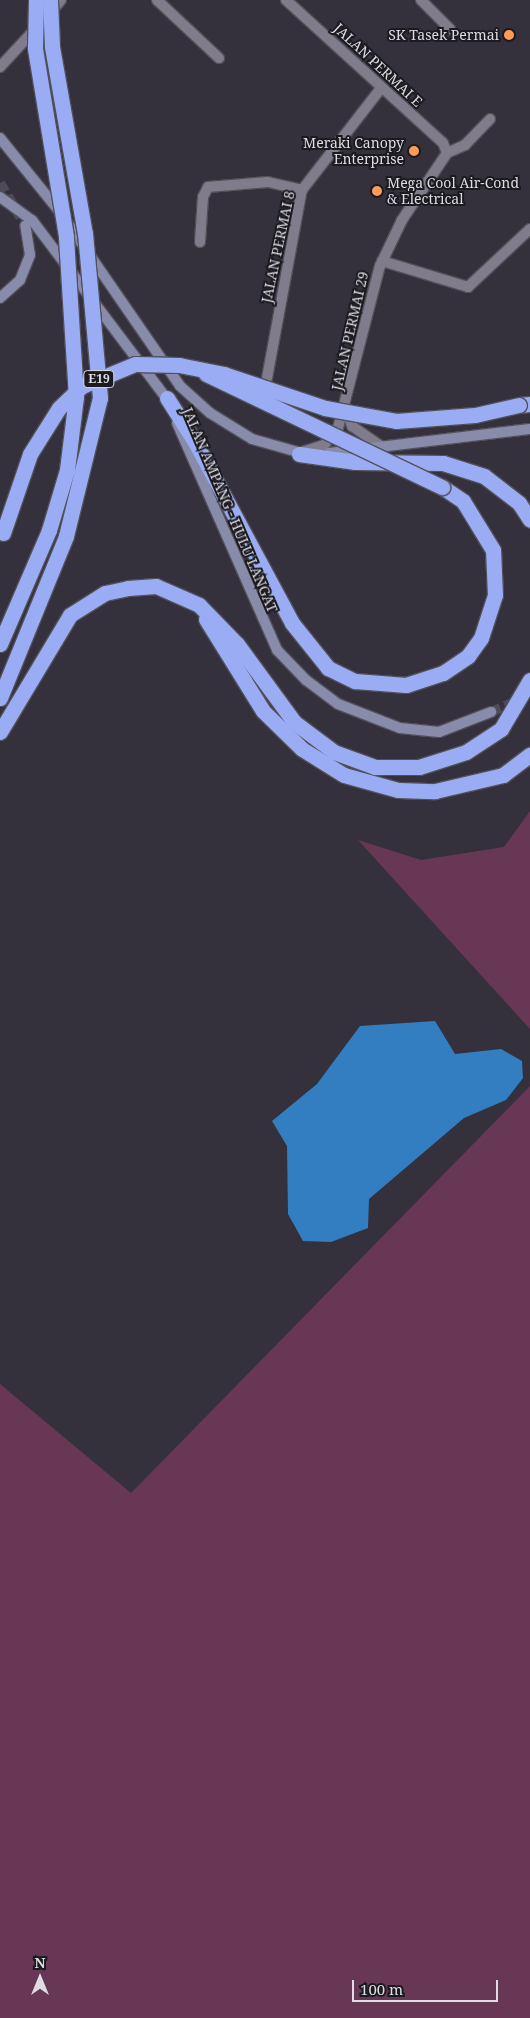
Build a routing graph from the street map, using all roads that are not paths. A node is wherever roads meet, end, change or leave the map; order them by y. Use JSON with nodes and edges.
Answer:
{"nodes":[{"id":1,"x":36,"y":0,"type":"edge"},
{"id":2,"x":50,"y":0,"type":"edge"},
{"id":3,"x":61,"y":0,"type":"edge"},
{"id":4,"x":156,"y":0,"type":"edge"},
{"id":5,"x":286,"y":0,"type":"edge"},
{"id":6,"x":421,"y":0,"type":"edge"},
{"id":7,"x":450,"y":29,"type":"dead end"},
{"id":8,"x":219,"y":58,"type":"dead end"},
{"id":9,"x":0,"y":67,"type":"edge"},
{"id":10,"x":382,"y":87,"type":"junction"},
{"id":11,"x":490,"y":119,"type":"dead end"},
{"id":12,"x":0,"y":138,"type":"edge"},
{"id":13,"x":447,"y":153,"type":"junction"},
{"id":14,"x":302,"y":190,"type":"junction"},
{"id":15,"x":0,"y":197,"type":"edge"},
{"id":16,"x":25,"y":225,"type":"tunnel mouth"},
{"id":17,"x":530,"y":230,"type":"edge"},
{"id":18,"x":200,"y":242,"type":"dead end"},
{"id":19,"x":382,"y":261,"type":"junction"},
{"id":20,"x":0,"y":298,"type":"edge"},
{"id":21,"x":202,"y":372,"type":"junction"},
{"id":22,"x":267,"y":378,"type":"dead end"},
{"id":23,"x":167,"y":398,"type":"junction"},
{"id":24,"x":525,"y":404,"type":"edge"},
{"id":25,"x":346,"y":408,"type":"junction"},
{"id":26,"x":530,"y":429,"type":"edge"},
{"id":27,"x":515,"y":432,"type":"junction"},
{"id":28,"x":530,"y":433,"type":"edge"},
{"id":29,"x":384,"y":448,"type":"junction"},
{"id":30,"x":299,"y":454,"type":"junction"},
{"id":31,"x":530,"y":520,"type":"edge"},
{"id":32,"x":0,"y":541,"type":"edge"},
{"id":33,"x":198,"y":606,"type":"junction"},
{"id":34,"x":0,"y":644,"type":"edge"},
{"id":35,"x":530,"y":680,"type":"edge"},
{"id":36,"x":0,"y":698,"type":"edge"},
{"id":37,"x":491,"y":712,"type":"tunnel mouth"},
{"id":38,"x":0,"y":732,"type":"edge"},
{"id":39,"x":530,"y":755,"type":"edge"}],
"edges":[{"from":1,"to":34,"type":"highway","number":"E19","bridge":true},
{"from":2,"to":36,"type":"highway","number":"E19","bridge":true},
{"from":3,"to":9,"type":"street"},
{"from":4,"to":8,"type":"street"},
{"from":5,"to":10,"type":"street","name":"JALAN PERMAI E"},
{"from":6,"to":7,"type":"street"},
{"from":10,"to":13,"type":"street","name":"JALAN PERMAI E"},
{"from":10,"to":14,"type":"street","name":"JALAN PERMAI 8"},
{"from":11,"to":13,"type":"street"},
{"from":12,"to":30,"type":"street","name":"JALAN AMPANG - HULU LANGAT"},
{"from":13,"to":19,"type":"street","name":"JALAN PERMAI 29"},
{"from":14,"to":18,"type":"street"},
{"from":14,"to":22,"type":"street","name":"JALAN PERMAI 8"},
{"from":15,"to":23,"type":"street","name":"JALAN AMPANG - HULU LANGAT"},
{"from":16,"to":20,"type":"street"},
{"from":17,"to":19,"type":"street","name":"JALAN PERMAI 29"},
{"from":19,"to":25,"type":"street","name":"JALAN PERMAI 29"},
{"from":21,"to":23,"type":"highway","bridge":true},
{"from":21,"to":24,"type":"highway","bridge":true},
{"from":21,"to":32,"type":"highway","bridge":true},
{"from":23,"to":37,"type":"street","name":"JALAN AMPANG - HULU LANGAT"},
{"from":25,"to":29,"type":"street"},
{"from":25,"to":30,"type":"street","name":"JALAN PERMAI 29"},
{"from":26,"to":27,"type":"street","name":"JALAN AMPANG - HULU LANGAT"},
{"from":27,"to":28,"type":"street"},
{"from":27,"to":29,"type":"street","name":"JALAN AMPANG - HULU LANGAT"},
{"from":29,"to":30,"type":"street","name":"JALAN AMPANG - HULU LANGAT"},
{"from":30,"to":31,"type":"highway"},
{"from":33,"to":35,"type":"highway"},
{"from":33,"to":38,"type":"highway"},
{"from":33,"to":39,"type":"highway"}]}
